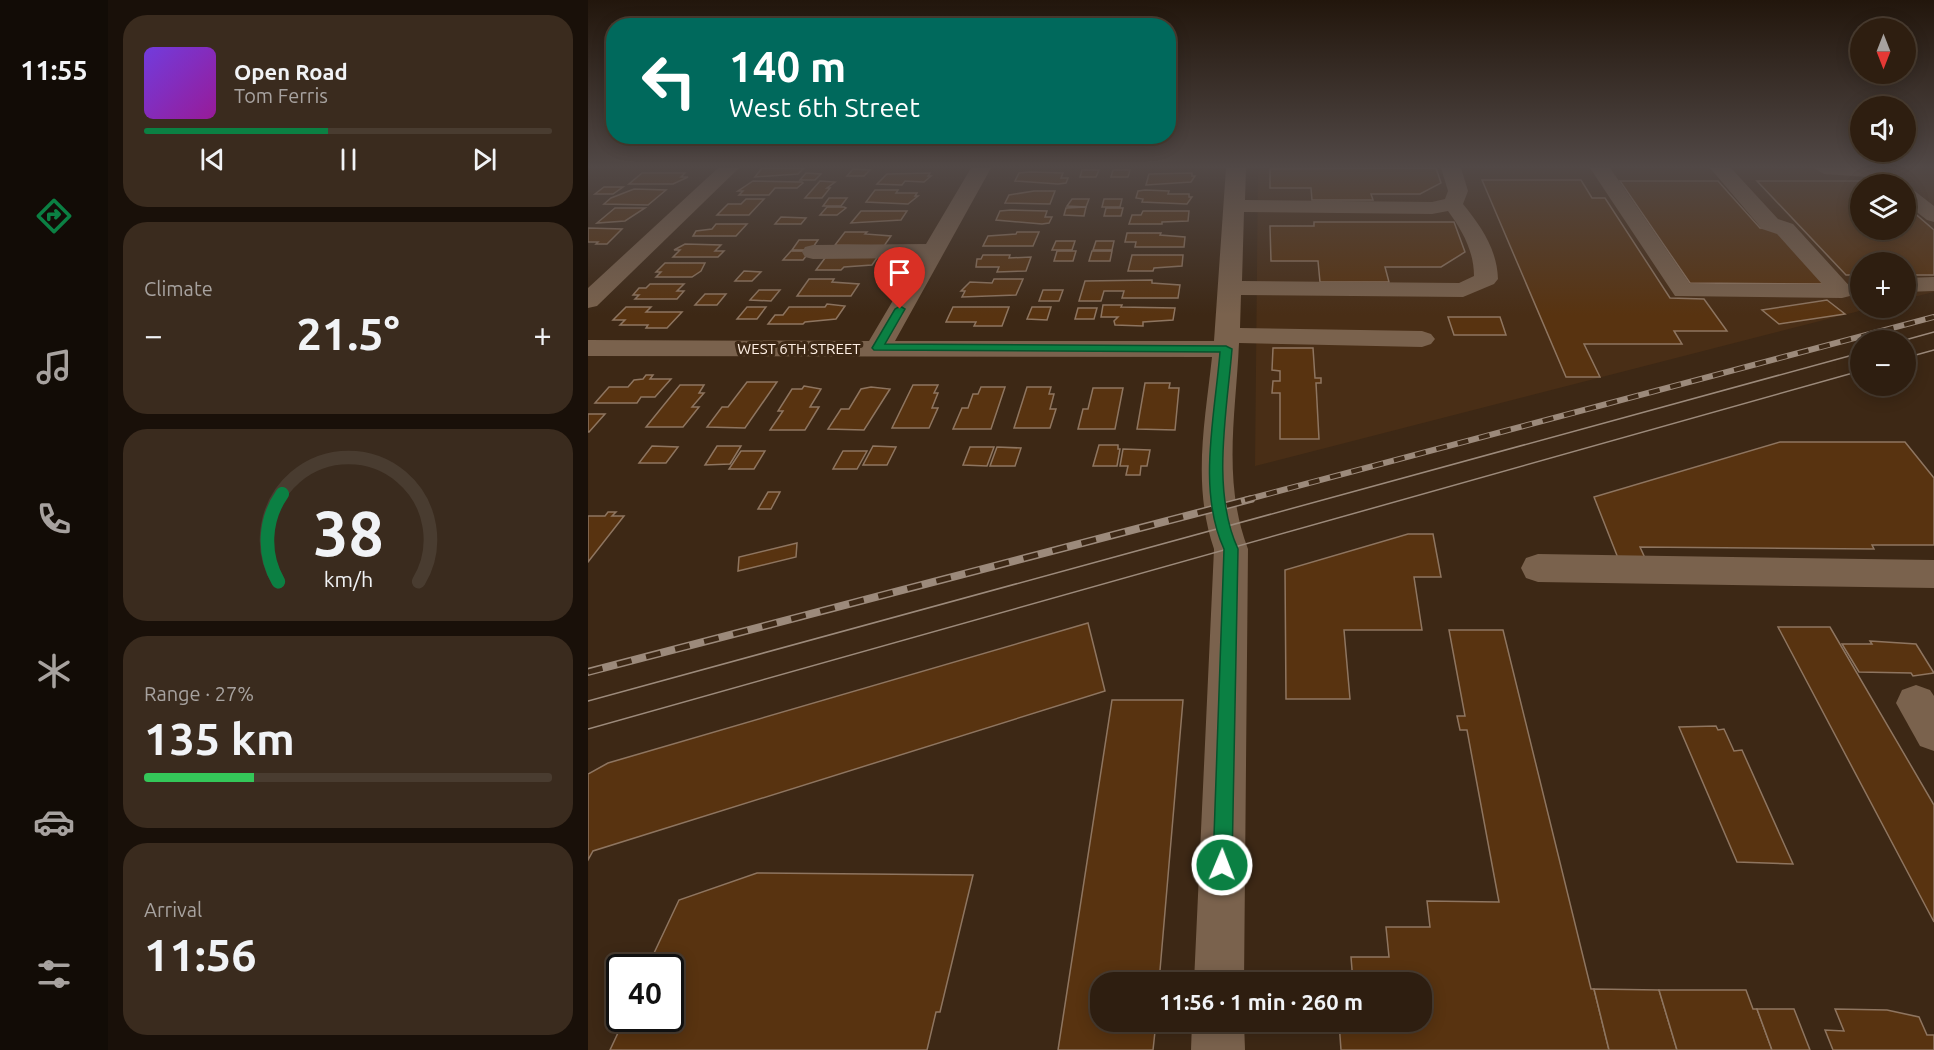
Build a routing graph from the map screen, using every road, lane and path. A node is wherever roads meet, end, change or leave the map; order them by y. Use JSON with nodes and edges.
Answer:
{"nodes":[{"id":1,"x":677,"y":217,"type":"edge"},
{"id":2,"x":953,"y":217,"type":"edge"},
{"id":3,"x":1233,"y":217,"type":"edge"},
{"id":4,"x":1463,"y":217,"type":"edge"},
{"id":5,"x":1633,"y":217,"type":"edge"},
{"id":6,"x":1764,"y":217,"type":"edge"},
{"id":7,"x":933,"y":251,"type":"junction"},
{"id":8,"x":813,"y":252,"type":"dead end"},
{"id":9,"x":1832,"y":279,"type":"junction"},
{"id":10,"x":1850,"y":282,"type":"edge"},
{"id":11,"x":1934,"y":284,"type":"edge"},
{"id":12,"x":1916,"y":285,"type":"edge"},
{"id":13,"x":1230,"y":288,"type":"junction"},
{"id":14,"x":588,"y":302,"type":"edge"},
{"id":15,"x":1422,"y":339,"type":"dead end"},
{"id":16,"x":1226,"y":342,"type":"junction"},
{"id":17,"x":588,"y":348,"type":"edge"},
{"id":18,"x":878,"y":348,"type":"junction"},
{"id":19,"x":1538,"y":568,"type":"dead end"},
{"id":20,"x":1934,"y":574,"type":"edge"},
{"id":21,"x":1220,"y":972,"type":"edge"},
{"id":22,"x":1218,"y":1032,"type":"edge"},
{"id":23,"x":1218,"y":1050,"type":"edge"}],
"edges":[{"from":1,"to":14,"type":"street"},
{"from":2,"to":7,"type":"street"},
{"from":3,"to":13,"type":"street"},
{"from":4,"to":13,"type":"street"},
{"from":5,"to":9,"type":"street"},
{"from":6,"to":9,"type":"street"},
{"from":7,"to":8,"type":"street"},
{"from":7,"to":18,"type":"street"},
{"from":9,"to":10,"type":"street"},
{"from":11,"to":12,"type":"street"},
{"from":13,"to":16,"type":"street"},
{"from":15,"to":16,"type":"street","name":"WEST 6TH STREET"},
{"from":16,"to":18,"type":"street","name":"WEST 6TH STREET"},
{"from":16,"to":21,"type":"street"},
{"from":17,"to":18,"type":"street","name":"WEST 6TH STREET"},
{"from":19,"to":20,"type":"street"},
{"from":22,"to":23,"type":"street"}]}
